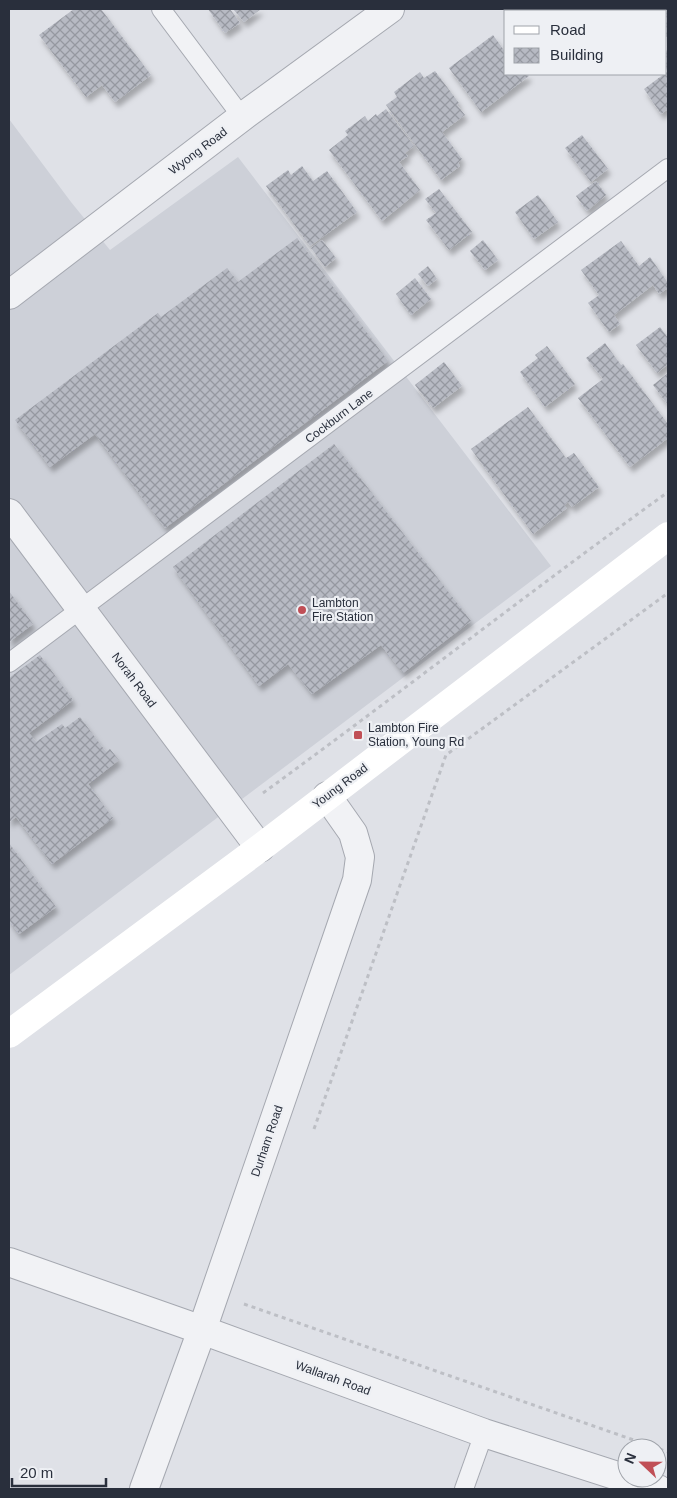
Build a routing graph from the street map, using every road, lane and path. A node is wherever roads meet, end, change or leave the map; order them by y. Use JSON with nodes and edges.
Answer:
{"nodes":[{"id":1,"x":161,"y":9,"type":"edge"},
{"id":2,"x":390,"y":9,"type":"edge"},
{"id":3,"x":242,"y":117,"type":"junction"},
{"id":4,"x":668,"y":168,"type":"edge"},
{"id":5,"x":9,"y":295,"type":"edge"},
{"id":6,"x":668,"y":492,"type":"edge"},
{"id":7,"x":9,"y":512,"type":"edge"},
{"id":8,"x":668,"y":536,"type":"edge"},
{"id":9,"x":668,"y":593,"type":"edge"},
{"id":10,"x":81,"y":610,"type":"junction"},
{"id":11,"x":9,"y":663,"type":"edge"},
{"id":12,"x":263,"y":793,"type":"dead end"},
{"id":13,"x":327,"y":796,"type":"junction"},
{"id":14,"x":260,"y":848,"type":"junction"},
{"id":15,"x":9,"y":1034,"type":"edge"},
{"id":16,"x":314,"y":1129,"type":"dead end"},
{"id":17,"x":9,"y":1262,"type":"edge"},
{"id":18,"x":244,"y":1304,"type":"dead end"},
{"id":19,"x":202,"y":1330,"type":"junction"},
{"id":20,"x":484,"y":1433,"type":"junction"},
{"id":21,"x":668,"y":1452,"type":"edge"},
{"id":22,"x":144,"y":1489,"type":"edge"},
{"id":23,"x":464,"y":1489,"type":"edge"},
{"id":24,"x":658,"y":1489,"type":"edge"}],
"edges":[{"from":1,"to":3,"type":"lane"},
{"from":2,"to":3,"type":"street","name":"Wyong Road"},
{"from":3,"to":5,"type":"street","name":"Wyong Road"},
{"from":4,"to":10,"type":"lane","name":"Cockburn Lane"},
{"from":6,"to":12,"type":"path"},
{"from":7,"to":10,"type":"street","name":"Norah Road"},
{"from":8,"to":13,"type":"street","name":"Young Road"},
{"from":9,"to":16,"type":"path"},
{"from":10,"to":11,"type":"lane","name":"Cockburn Lane"},
{"from":10,"to":14,"type":"street","name":"Norah Road"},
{"from":13,"to":14,"type":"street","name":"Young Road"},
{"from":13,"to":19,"type":"street","name":"Durham Road"},
{"from":14,"to":15,"type":"street","name":"Young Road"},
{"from":17,"to":19,"type":"street","name":"Wallarah Road"},
{"from":18,"to":21,"type":"path"},
{"from":19,"to":20,"type":"street","name":"Wallarah Road"},
{"from":19,"to":22,"type":"street","name":"Durham Road"},
{"from":20,"to":23,"type":"lane"},
{"from":20,"to":24,"type":"street","name":"Wallarah Road"}]}
